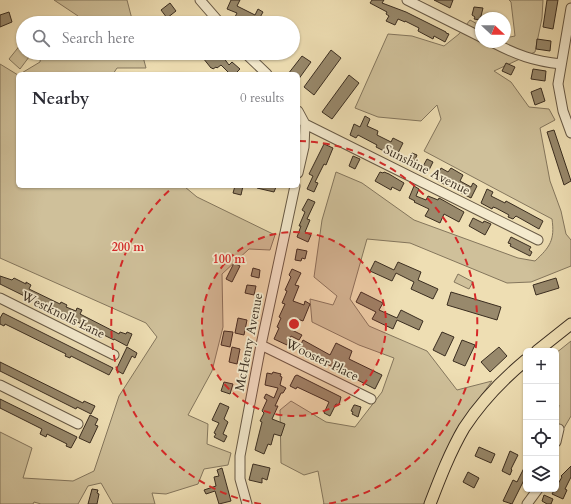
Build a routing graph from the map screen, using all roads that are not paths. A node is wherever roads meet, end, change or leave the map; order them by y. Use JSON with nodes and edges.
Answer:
{"nodes":[{"id":1,"x":200,"y":0,"type":"edge"},
{"id":2,"x":407,"y":0,"type":"edge"},
{"id":3,"x":571,"y":8,"type":"edge"},
{"id":4,"x":214,"y":16,"type":"edge"},
{"id":5,"x":475,"y":33,"type":"edge"},
{"id":6,"x":504,"y":48,"type":"edge"},
{"id":7,"x":252,"y":60,"type":"edge"},
{"id":8,"x":561,"y":64,"type":"junction"},
{"id":9,"x":264,"y":72,"type":"edge"},
{"id":10,"x":300,"y":115,"type":"edge"},
{"id":11,"x":305,"y":124,"type":"junction"},
{"id":12,"x":571,"y":133,"type":"edge"},
{"id":13,"x":300,"y":164,"type":"edge"},
{"id":14,"x":295,"y":188,"type":"edge"},
{"id":15,"x":538,"y":240,"type":"dead end"},
{"id":16,"x":0,"y":298,"type":"edge"},
{"id":17,"x":571,"y":324,"type":"edge"},
{"id":18,"x":571,"y":333,"type":"edge"},
{"id":19,"x":261,"y":345,"type":"junction"},
{"id":20,"x":541,"y":348,"type":"edge"},
{"id":21,"x":552,"y":348,"type":"edge"},
{"id":22,"x":114,"y":355,"type":"dead end"},
{"id":23,"x":523,"y":362,"type":"edge"},
{"id":24,"x":523,"y":371,"type":"edge"},
{"id":25,"x":0,"y":385,"type":"edge"},
{"id":26,"x":371,"y":399,"type":"dead end"},
{"id":27,"x":78,"y":424,"type":"dead end"},
{"id":28,"x":536,"y":492,"type":"edge"},
{"id":29,"x":247,"y":504,"type":"edge"},
{"id":30,"x":430,"y":504,"type":"edge"},
{"id":31,"x":438,"y":504,"type":"edge"},
{"id":32,"x":527,"y":504,"type":"edge"}],
"edges":[{"from":1,"to":4,"type":"street"},
{"from":2,"to":5,"type":"street"},
{"from":3,"to":8,"type":"street"},
{"from":6,"to":8,"type":"street"},
{"from":7,"to":9,"type":"street"},
{"from":8,"to":12,"type":"street"},
{"from":10,"to":11,"type":"street"},
{"from":11,"to":13,"type":"street"},
{"from":11,"to":15,"type":"street","name":"Sunshine Avenue"},
{"from":14,"to":19,"type":"street","name":"McHenry Avenue"},
{"from":16,"to":22,"type":"street","name":"Westknolls Lane"},
{"from":17,"to":20,"type":"main road"},
{"from":18,"to":21,"type":"main road"},
{"from":19,"to":26,"type":"street","name":"Wooster Place"},
{"from":19,"to":29,"type":"street","name":"McHenry Avenue"},
{"from":23,"to":30,"type":"main road"},
{"from":24,"to":31,"type":"main road"},
{"from":25,"to":27,"type":"street"},
{"from":28,"to":32,"type":"street"}]}
